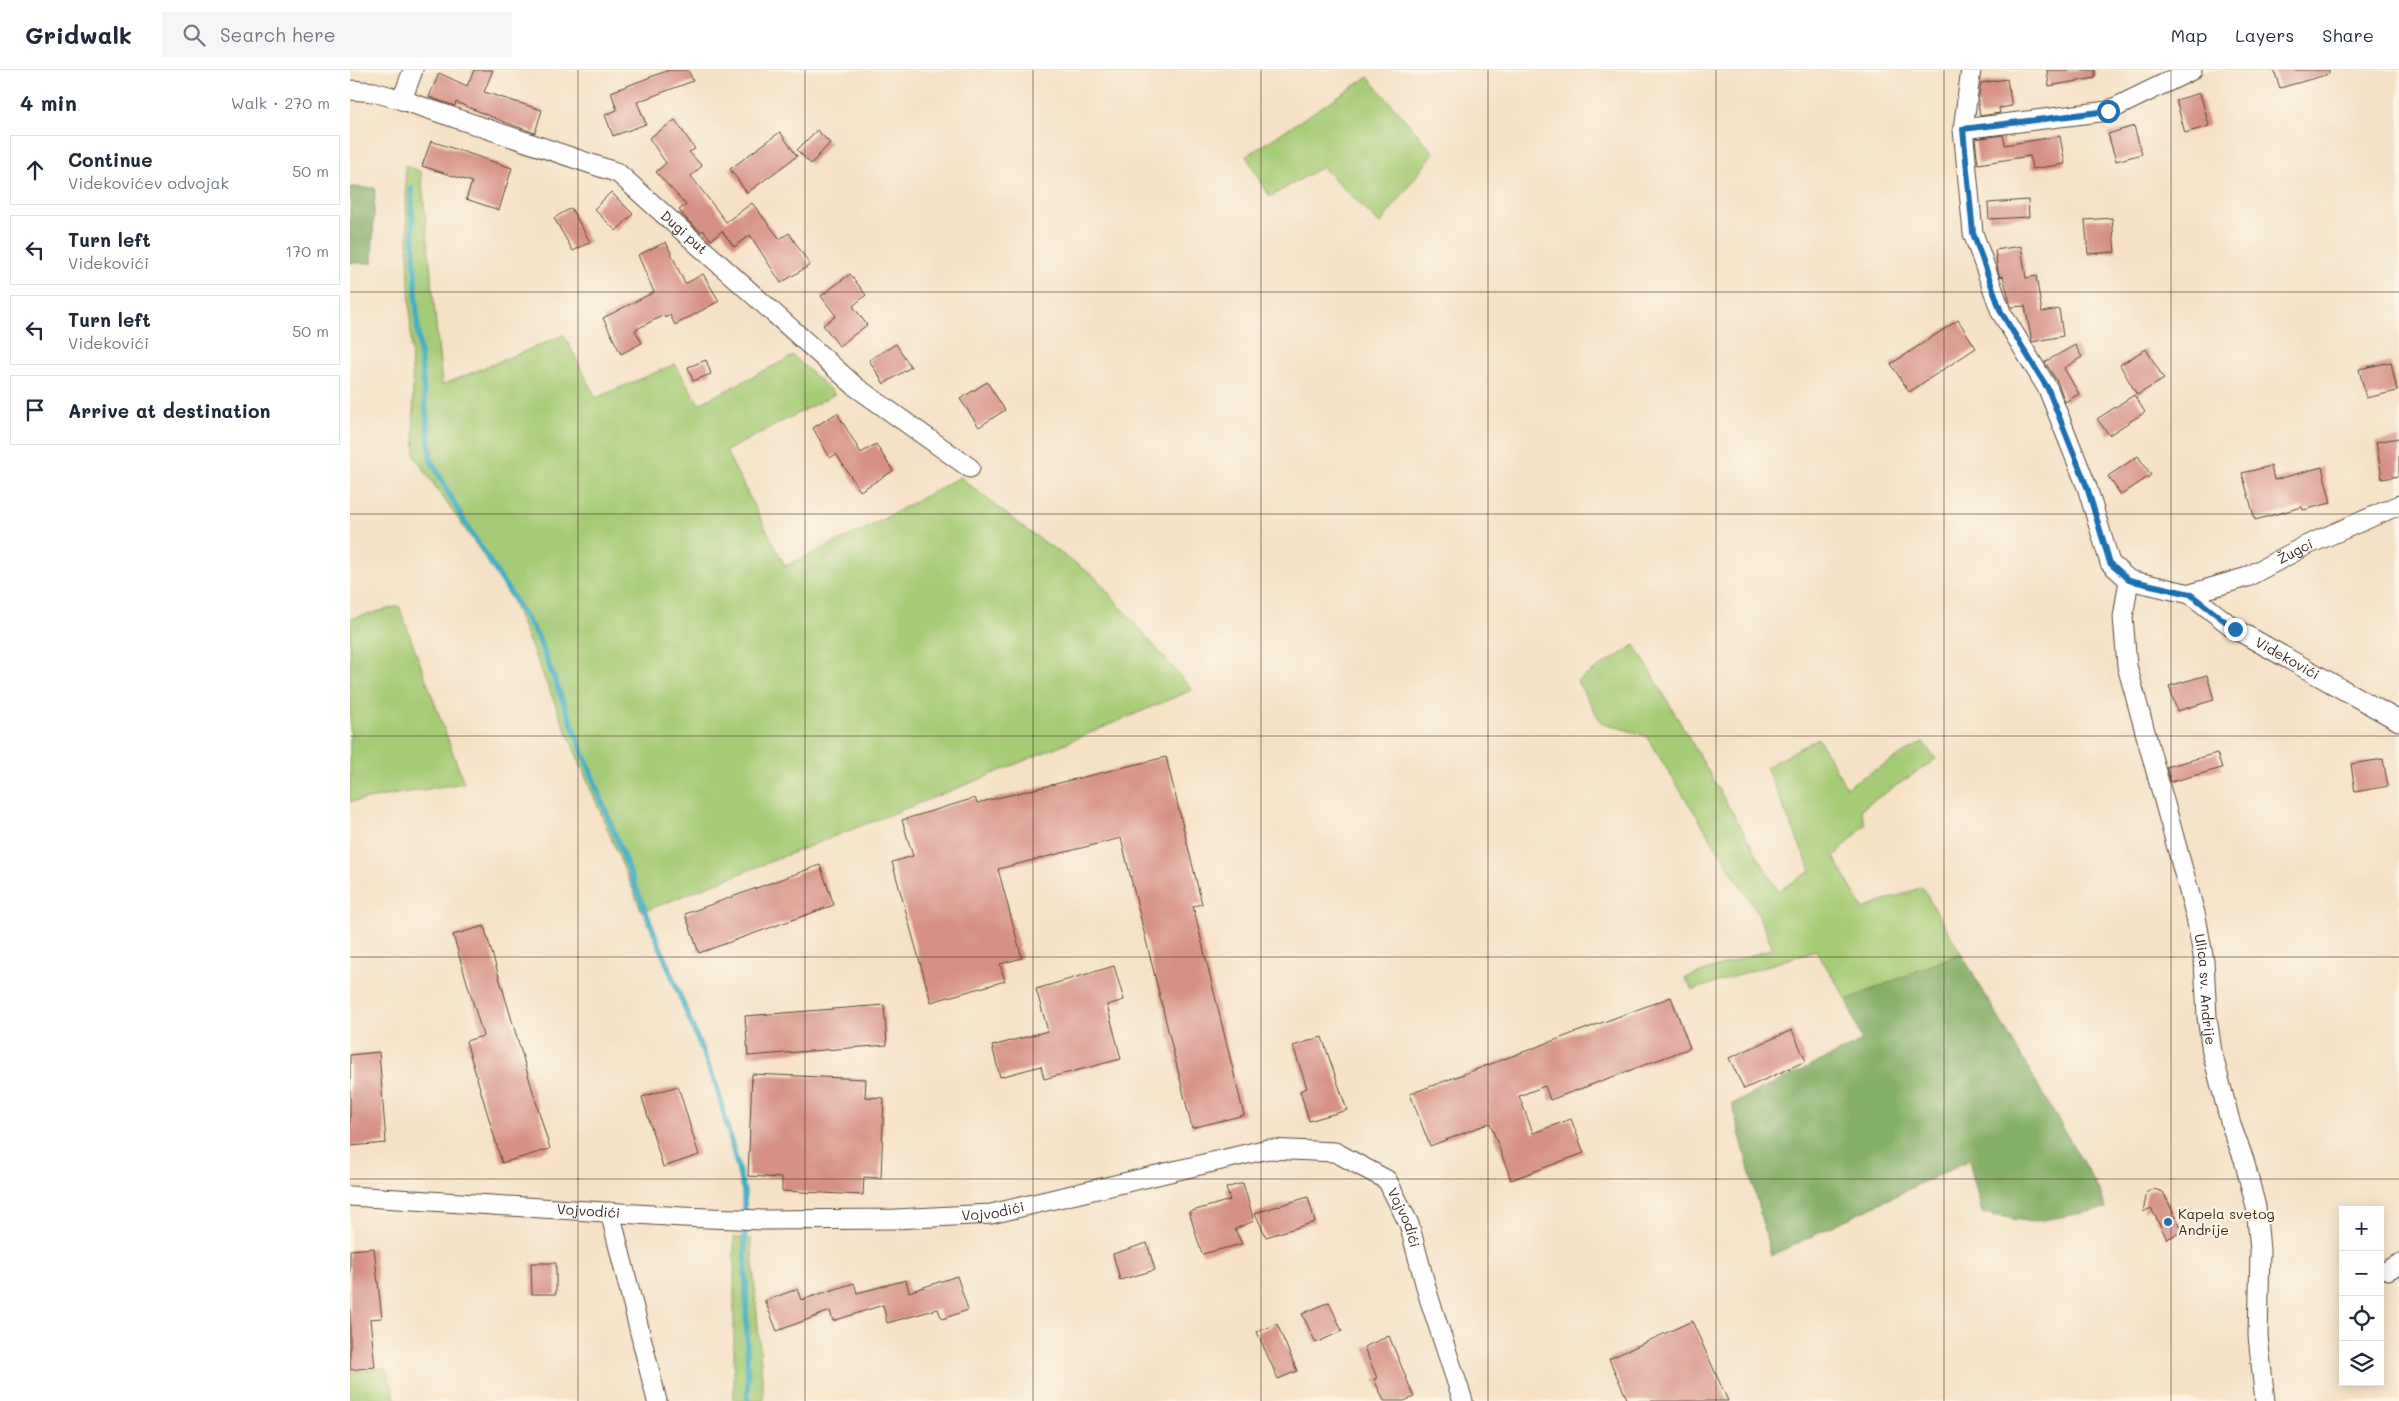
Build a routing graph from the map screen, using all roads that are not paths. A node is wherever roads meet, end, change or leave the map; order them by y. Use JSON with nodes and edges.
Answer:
{"nodes":[{"id":1,"x":413,"y":70,"type":"edge"},
{"id":2,"x":1971,"y":70,"type":"edge"},
{"id":3,"x":2192,"y":70,"type":"edge"},
{"id":4,"x":350,"y":90,"type":"edge"},
{"id":5,"x":402,"y":100,"type":"junction"},
{"id":6,"x":1963,"y":129,"type":"junction"},
{"id":7,"x":970,"y":468,"type":"dead end"},
{"id":8,"x":2399,"y":505,"type":"edge"},
{"id":9,"x":2129,"y":580,"type":"junction"},
{"id":10,"x":2190,"y":594,"type":"junction"},
{"id":11,"x":2399,"y":721,"type":"edge"},
{"id":12,"x":350,"y":1196,"type":"edge"},
{"id":13,"x":610,"y":1212,"type":"junction"},
{"id":14,"x":657,"y":1401,"type":"edge"},
{"id":15,"x":1463,"y":1401,"type":"edge"},
{"id":16,"x":2265,"y":1401,"type":"edge"}],
"edges":[{"from":1,"to":5,"type":"street"},
{"from":2,"to":6,"type":"street","name":"Videkovići"},
{"from":3,"to":6,"type":"street"},
{"from":4,"to":5,"type":"street","name":"Dugi put"},
{"from":5,"to":7,"type":"street","name":"Dugi put"},
{"from":6,"to":9,"type":"street","name":"Videkovići"},
{"from":8,"to":10,"type":"street","name":"Žugci"},
{"from":9,"to":10,"type":"street","name":"Videkovići"},
{"from":9,"to":16,"type":"street","name":"Ulica sv. Andrije"},
{"from":10,"to":11,"type":"street","name":"Videkovići"},
{"from":12,"to":13,"type":"street","name":"Vojvodići"},
{"from":13,"to":14,"type":"street"},
{"from":13,"to":15,"type":"street","name":"Vojvodići"}]}
